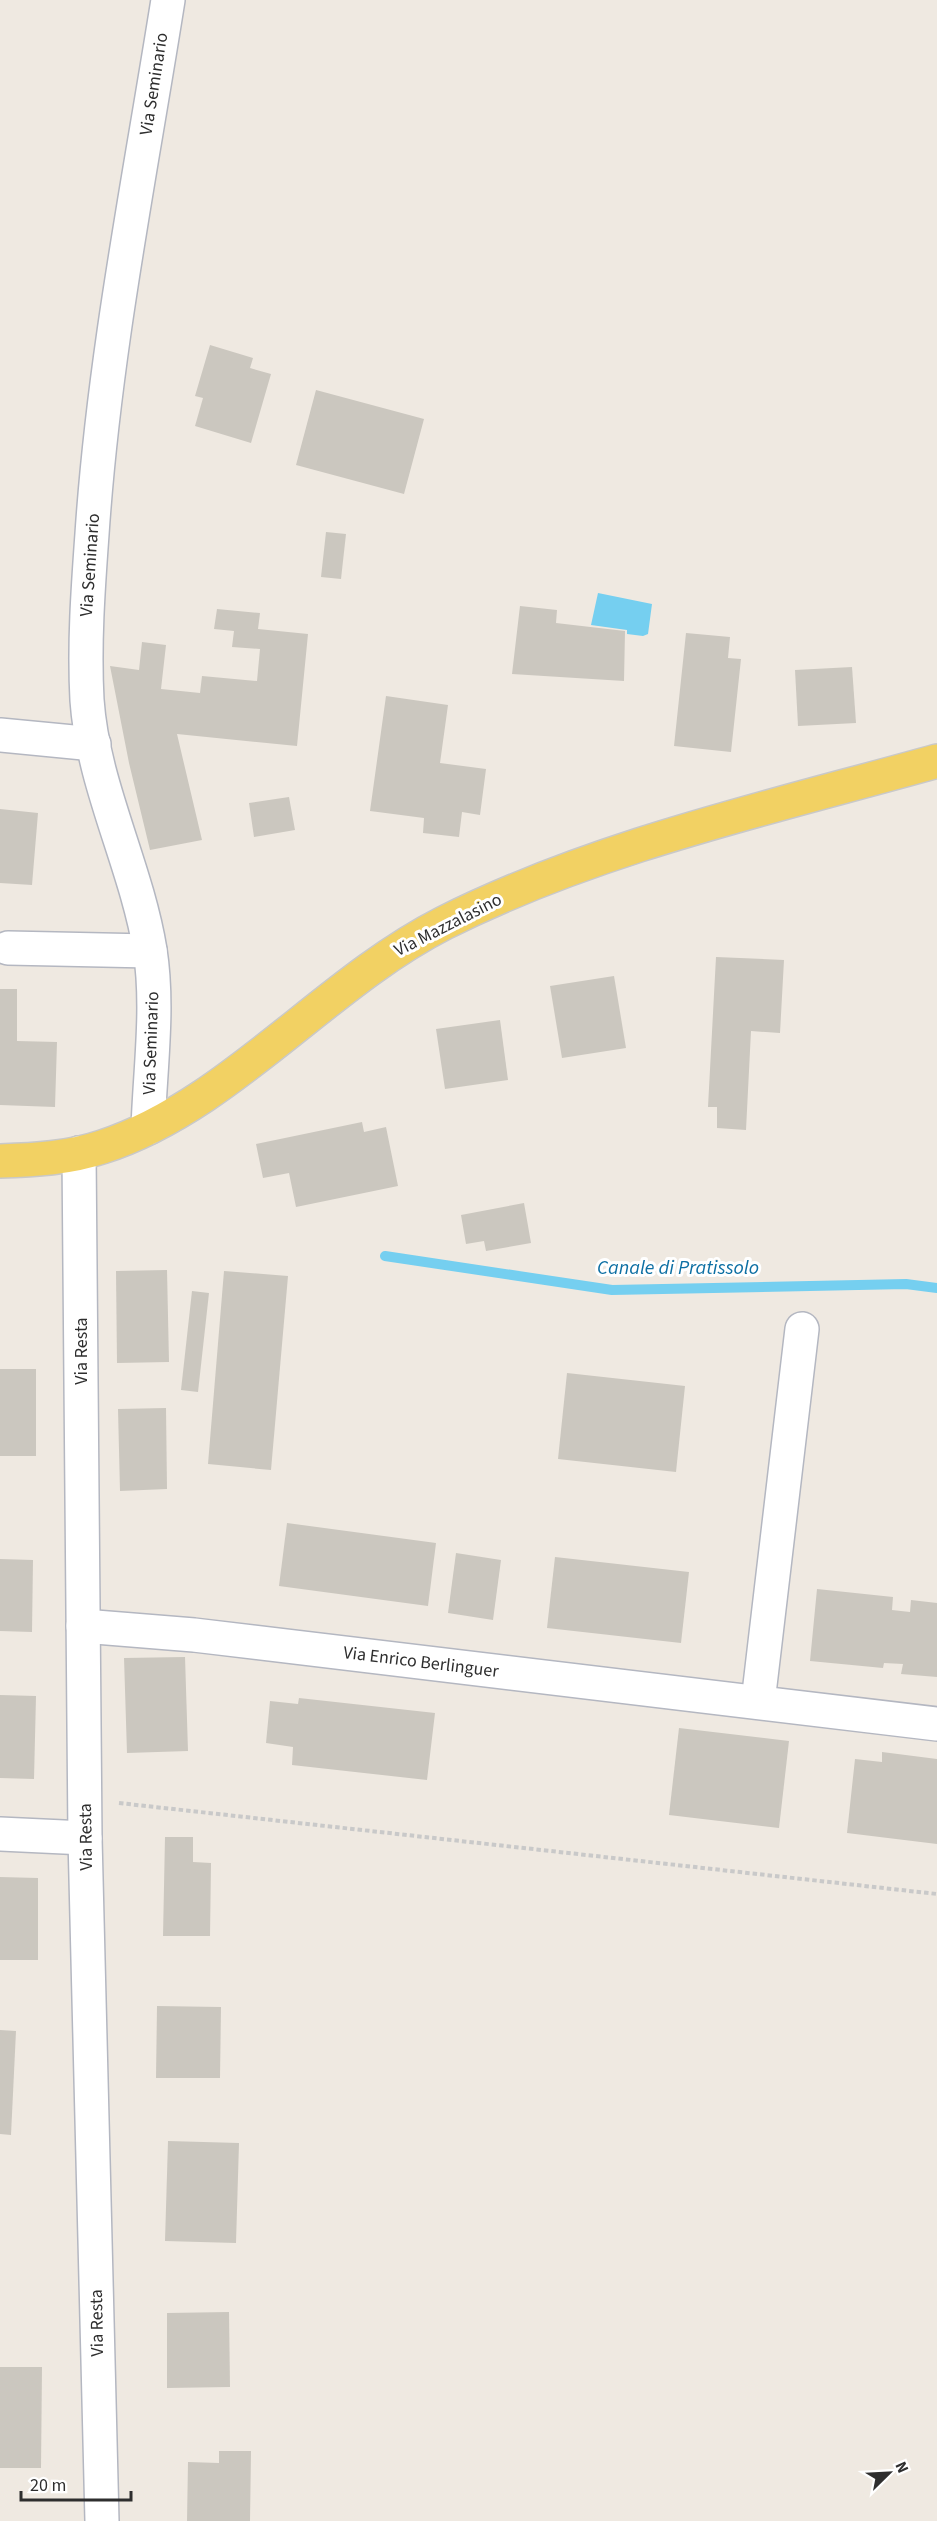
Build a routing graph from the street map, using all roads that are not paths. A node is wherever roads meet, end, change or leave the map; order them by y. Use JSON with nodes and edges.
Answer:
{"nodes":[{"id":1,"x":168,"y":0,"type":"edge"},
{"id":2,"x":0,"y":735,"type":"edge"},
{"id":3,"x":93,"y":744,"type":"junction"},
{"id":4,"x":937,"y":761,"type":"edge"},
{"id":5,"x":8,"y":948,"type":"dead end"},
{"id":6,"x":150,"y":951,"type":"junction"},
{"id":7,"x":148,"y":1128,"type":"junction"},
{"id":8,"x":79,"y":1153,"type":"junction"},
{"id":9,"x":0,"y":1161,"type":"edge"},
{"id":10,"x":802,"y":1329,"type":"dead end"},
{"id":11,"x":83,"y":1626,"type":"junction"},
{"id":12,"x":758,"y":1702,"type":"junction"},
{"id":13,"x":937,"y":1724,"type":"edge"},
{"id":14,"x":0,"y":1834,"type":"edge"},
{"id":15,"x":85,"y":1838,"type":"junction"},
{"id":16,"x":102,"y":2521,"type":"edge"}],
"edges":[{"from":1,"to":3,"type":"street","name":"Via Seminario"},
{"from":2,"to":3,"type":"street"},
{"from":3,"to":6,"type":"street","name":"Via Seminario"},
{"from":4,"to":7,"type":"main road","name":"Via Mazzalasino"},
{"from":5,"to":6,"type":"street"},
{"from":6,"to":7,"type":"street","name":"Via Seminario"},
{"from":7,"to":8,"type":"main road","name":"Via Mazzalasino"},
{"from":8,"to":9,"type":"main road","name":"Via Mazzalasino"},
{"from":8,"to":11,"type":"street","name":"Via Resta"},
{"from":10,"to":12,"type":"street"},
{"from":11,"to":12,"type":"street","name":"Via Enrico Berlinguer"},
{"from":11,"to":15,"type":"street","name":"Via Resta"},
{"from":12,"to":13,"type":"street","name":"Via Enrico Berlinguer"},
{"from":14,"to":15,"type":"street"},
{"from":15,"to":16,"type":"street","name":"Via Resta"}]}
